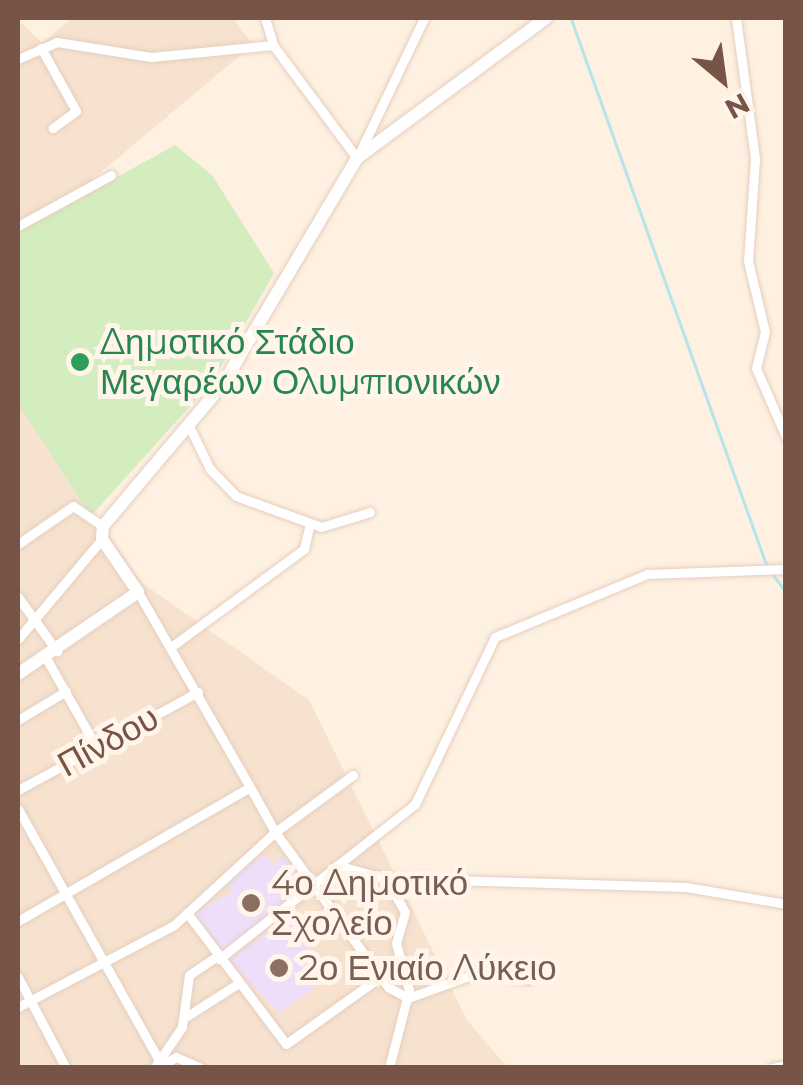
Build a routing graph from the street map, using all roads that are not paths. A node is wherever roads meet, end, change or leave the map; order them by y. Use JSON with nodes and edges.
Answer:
{"nodes":[{"id":1,"x":264,"y":18,"type":"edge"},
{"id":2,"x":424,"y":18,"type":"edge"},
{"id":3,"x":736,"y":18,"type":"edge"},
{"id":4,"x":542,"y":21,"type":"edge"},
{"id":5,"x":274,"y":45,"type":"junction"},
{"id":6,"x":41,"y":48,"type":"junction"},
{"id":7,"x":18,"y":59,"type":"edge"},
{"id":8,"x":53,"y":128,"type":"dead end"},
{"id":9,"x":357,"y":158,"type":"junction"},
{"id":10,"x":111,"y":175,"type":"dead end"},
{"id":11,"x":18,"y":226,"type":"edge"},
{"id":12,"x":189,"y":426,"type":"junction"},
{"id":13,"x":786,"y":438,"type":"edge"},
{"id":14,"x":370,"y":512,"type":"dead end"},
{"id":15,"x":310,"y":524,"type":"junction"},
{"id":16,"x":102,"y":532,"type":"junction"},
{"id":17,"x":18,"y":544,"type":"edge"},
{"id":18,"x":782,"y":567,"type":"edge"},
{"id":19,"x":138,"y":592,"type":"junction"},
{"id":20,"x":18,"y":597,"type":"edge"},
{"id":21,"x":34,"y":619,"type":"junction"},
{"id":22,"x":18,"y":639,"type":"edge"},
{"id":23,"x":171,"y":647,"type":"junction"},
{"id":24,"x":52,"y":655,"type":"junction"},
{"id":25,"x":18,"y":674,"type":"edge"},
{"id":26,"x":66,"y":691,"type":"junction"},
{"id":27,"x":198,"y":692,"type":"junction"},
{"id":28,"x":18,"y":720,"type":"edge"},
{"id":29,"x":97,"y":748,"type":"junction"},
{"id":30,"x":353,"y":775,"type":"dead end"},
{"id":31,"x":250,"y":783,"type":"junction"},
{"id":32,"x":18,"y":790,"type":"edge"},
{"id":33,"x":18,"y":809,"type":"edge"},
{"id":34,"x":275,"y":832,"type":"junction"},
{"id":35,"x":337,"y":865,"type":"junction"},
{"id":36,"x":386,"y":879,"type":"junction"},
{"id":37,"x":315,"y":886,"type":"junction"},
{"id":38,"x":67,"y":897,"type":"junction"},
{"id":39,"x":786,"y":904,"type":"edge"},
{"id":40,"x":187,"y":913,"type":"junction"},
{"id":41,"x":18,"y":921,"type":"edge"},
{"id":42,"x":218,"y":958,"type":"junction"},
{"id":43,"x":103,"y":963,"type":"junction"},
{"id":44,"x":380,"y":976,"type":"junction"},
{"id":45,"x":18,"y":977,"type":"edge"},
{"id":46,"x":528,"y":978,"type":"dead end"},
{"id":47,"x":238,"y":983,"type":"junction"},
{"id":48,"x":408,"y":998,"type":"junction"},
{"id":49,"x":30,"y":1001,"type":"junction"},
{"id":50,"x":18,"y":1007,"type":"edge"},
{"id":51,"x":184,"y":1018,"type":"junction"},
{"id":52,"x":786,"y":1064,"type":"edge"},
{"id":53,"x":159,"y":1066,"type":"edge"},
{"id":54,"x":66,"y":1068,"type":"edge"},
{"id":55,"x":201,"y":1068,"type":"edge"},
{"id":56,"x":389,"y":1068,"type":"edge"},
{"id":57,"x":772,"y":1068,"type":"edge"}],
"edges":[{"from":1,"to":5,"type":"street"},
{"from":2,"to":9,"type":"street"},
{"from":3,"to":13,"type":"street"},
{"from":4,"to":9,"type":"street"},
{"from":5,"to":6,"type":"street"},
{"from":5,"to":9,"type":"street"},
{"from":6,"to":7,"type":"street"},
{"from":6,"to":8,"type":"street"},
{"from":9,"to":12,"type":"street"},
{"from":10,"to":11,"type":"street"},
{"from":12,"to":15,"type":"street"},
{"from":12,"to":16,"type":"street"},
{"from":14,"to":15,"type":"street"},
{"from":15,"to":23,"type":"street"},
{"from":16,"to":17,"type":"street"},
{"from":16,"to":19,"type":"street"},
{"from":16,"to":21,"type":"street"},
{"from":18,"to":35,"type":"street"},
{"from":19,"to":23,"type":"street"},
{"from":19,"to":24,"type":"street"},
{"from":20,"to":21,"type":"street"},
{"from":21,"to":22,"type":"street"},
{"from":21,"to":24,"type":"street"},
{"from":23,"to":27,"type":"street"},
{"from":24,"to":25,"type":"street"},
{"from":24,"to":26,"type":"street"},
{"from":26,"to":28,"type":"street"},
{"from":26,"to":29,"type":"street"},
{"from":27,"to":29,"type":"street","name":"Πίνδου"},
{"from":27,"to":31,"type":"street"},
{"from":29,"to":32,"type":"street","name":"Πίνδου"},
{"from":30,"to":34,"type":"street"},
{"from":31,"to":34,"type":"street"},
{"from":31,"to":38,"type":"street"},
{"from":33,"to":38,"type":"street"},
{"from":34,"to":37,"type":"street"},
{"from":34,"to":40,"type":"street"},
{"from":35,"to":36,"type":"street"},
{"from":35,"to":37,"type":"street"},
{"from":36,"to":39,"type":"street"},
{"from":36,"to":48,"type":"street"},
{"from":37,"to":42,"type":"street"},
{"from":37,"to":44,"type":"street"},
{"from":38,"to":41,"type":"street"},
{"from":38,"to":43,"type":"street"},
{"from":40,"to":42,"type":"street"},
{"from":40,"to":43,"type":"street"},
{"from":42,"to":47,"type":"street"},
{"from":42,"to":51,"type":"street"},
{"from":43,"to":49,"type":"street"},
{"from":43,"to":53,"type":"street"},
{"from":44,"to":47,"type":"street"},
{"from":44,"to":48,"type":"street"},
{"from":45,"to":49,"type":"street"},
{"from":46,"to":48,"type":"street"},
{"from":47,"to":51,"type":"street"},
{"from":48,"to":56,"type":"street"},
{"from":49,"to":50,"type":"street"},
{"from":49,"to":54,"type":"street"},
{"from":51,"to":53,"type":"street"},
{"from":52,"to":57,"type":"street"},
{"from":53,"to":55,"type":"street"}]}
